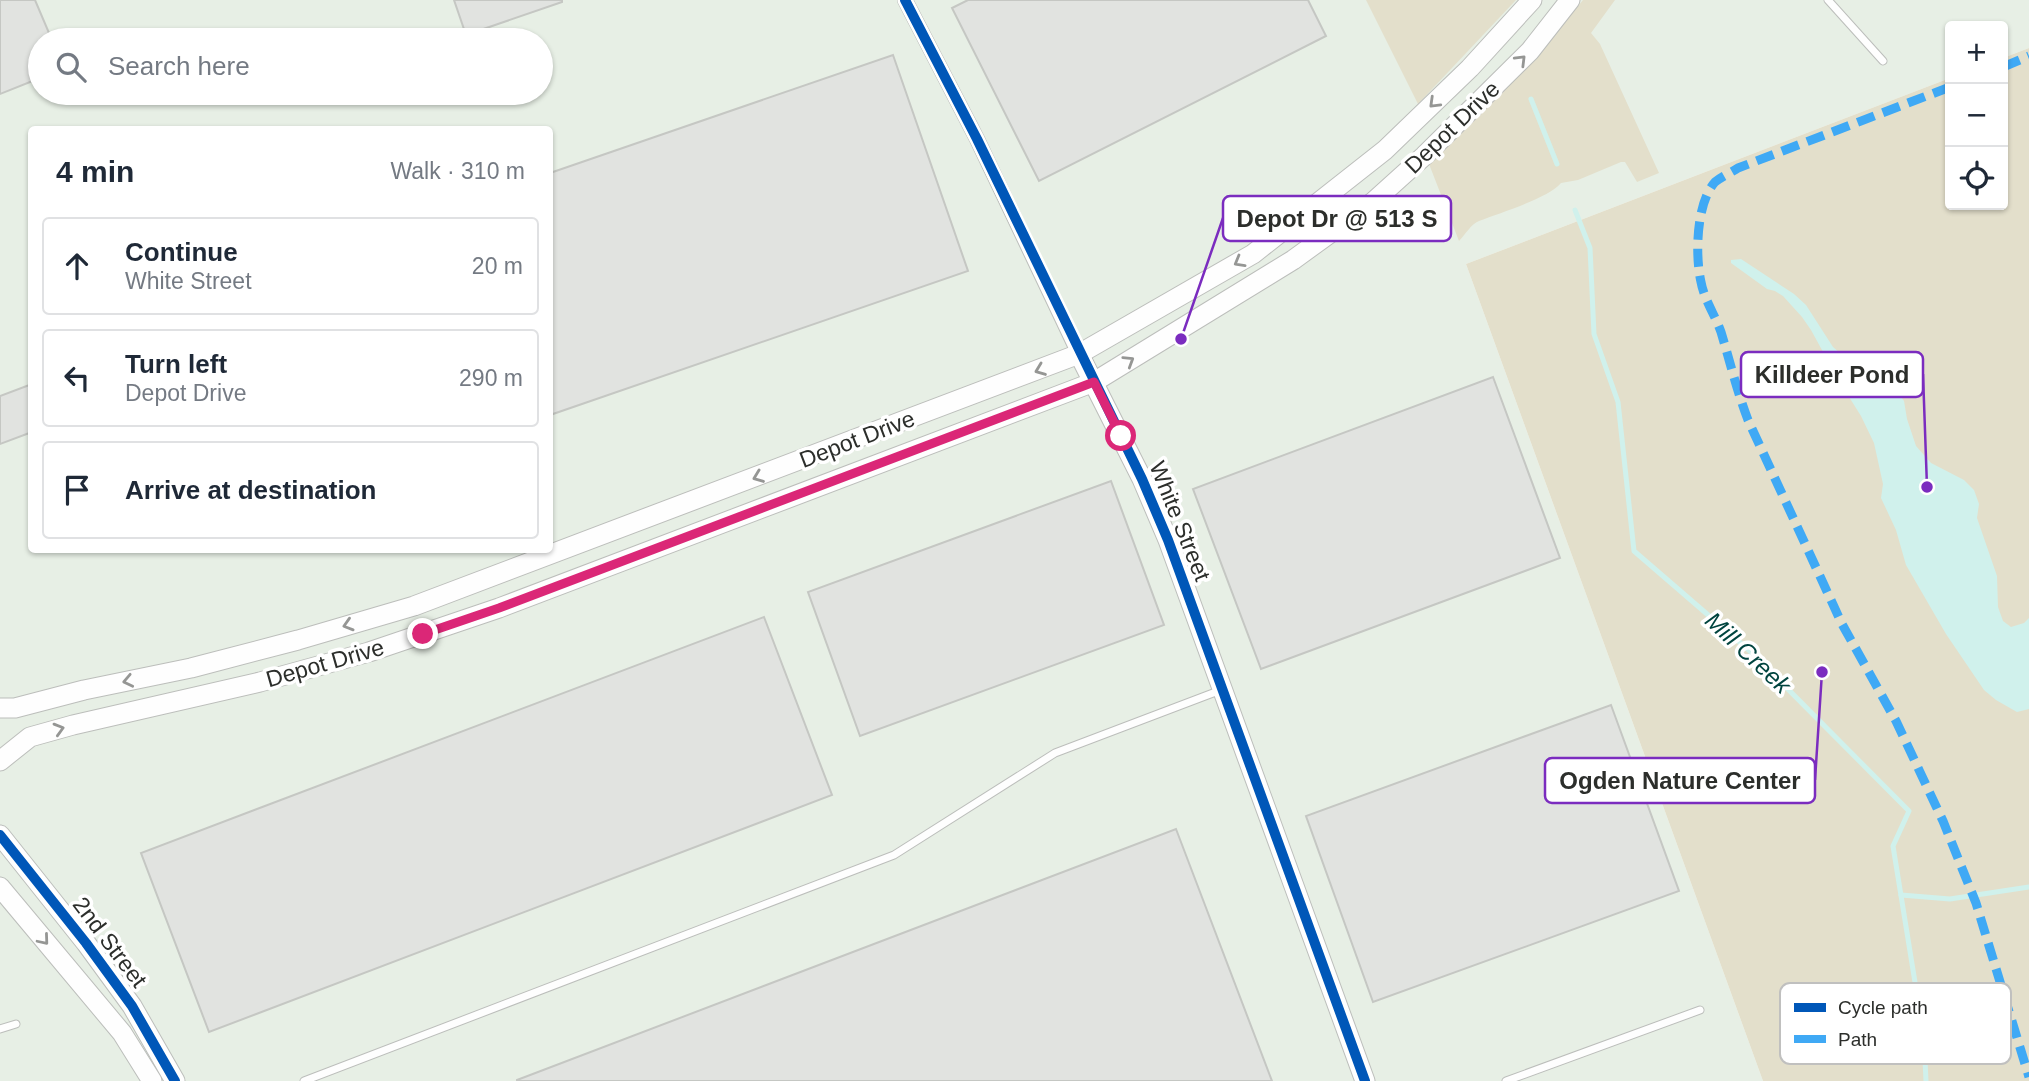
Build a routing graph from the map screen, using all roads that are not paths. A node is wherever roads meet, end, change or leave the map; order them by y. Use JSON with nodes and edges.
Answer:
{"nodes":[{"id":1,"x":905,"y":0,"type":"edge"},
{"id":2,"x":1532,"y":0,"type":"edge"},
{"id":3,"x":1570,"y":0,"type":"edge"},
{"id":4,"x":1828,"y":0,"type":"edge"},
{"id":5,"x":1884,"y":61,"type":"dead end"},
{"id":6,"x":1079,"y":354,"type":"junction"},
{"id":7,"x":1094,"y":382,"type":"junction"},
{"id":8,"x":1223,"y":690,"type":"junction"},
{"id":9,"x":0,"y":708,"type":"edge"},
{"id":10,"x":0,"y":761,"type":"edge"},
{"id":11,"x":0,"y":835,"type":"edge"},
{"id":12,"x":0,"y":887,"type":"edge"},
{"id":13,"x":1700,"y":1010,"type":"dead end"},
{"id":14,"x":16,"y":1024,"type":"dead end"},
{"id":15,"x":0,"y":1029,"type":"edge"},
{"id":16,"x":152,"y":1081,"type":"edge"},
{"id":17,"x":175,"y":1081,"type":"edge"},
{"id":18,"x":304,"y":1081,"type":"edge"},
{"id":19,"x":1365,"y":1081,"type":"edge"},
{"id":20,"x":1506,"y":1081,"type":"edge"}],
"edges":[{"from":1,"to":6,"type":"street","name":"White Street"},
{"from":2,"to":6,"type":"main road","name":"Depot Drive","one_way":true},
{"from":7,"to":3,"type":"main road","name":"Depot Drive","one_way":true},
{"from":4,"to":5,"type":"lane"},
{"from":6,"to":7,"type":"main road","name":"White Street"},
{"from":6,"to":9,"type":"main road","name":"Depot Drive","one_way":true},
{"from":7,"to":8,"type":"main road","name":"White Street"},
{"from":10,"to":7,"type":"main road","name":"Depot Drive","one_way":true},
{"from":8,"to":18,"type":"lane"},
{"from":8,"to":19,"type":"main road","name":"White Street"},
{"from":11,"to":17,"type":"main road","name":"2nd Street"},
{"from":12,"to":16,"type":"main road","name":"2nd Street","one_way":true},
{"from":13,"to":20,"type":"lane"},
{"from":14,"to":15,"type":"lane"}]}
